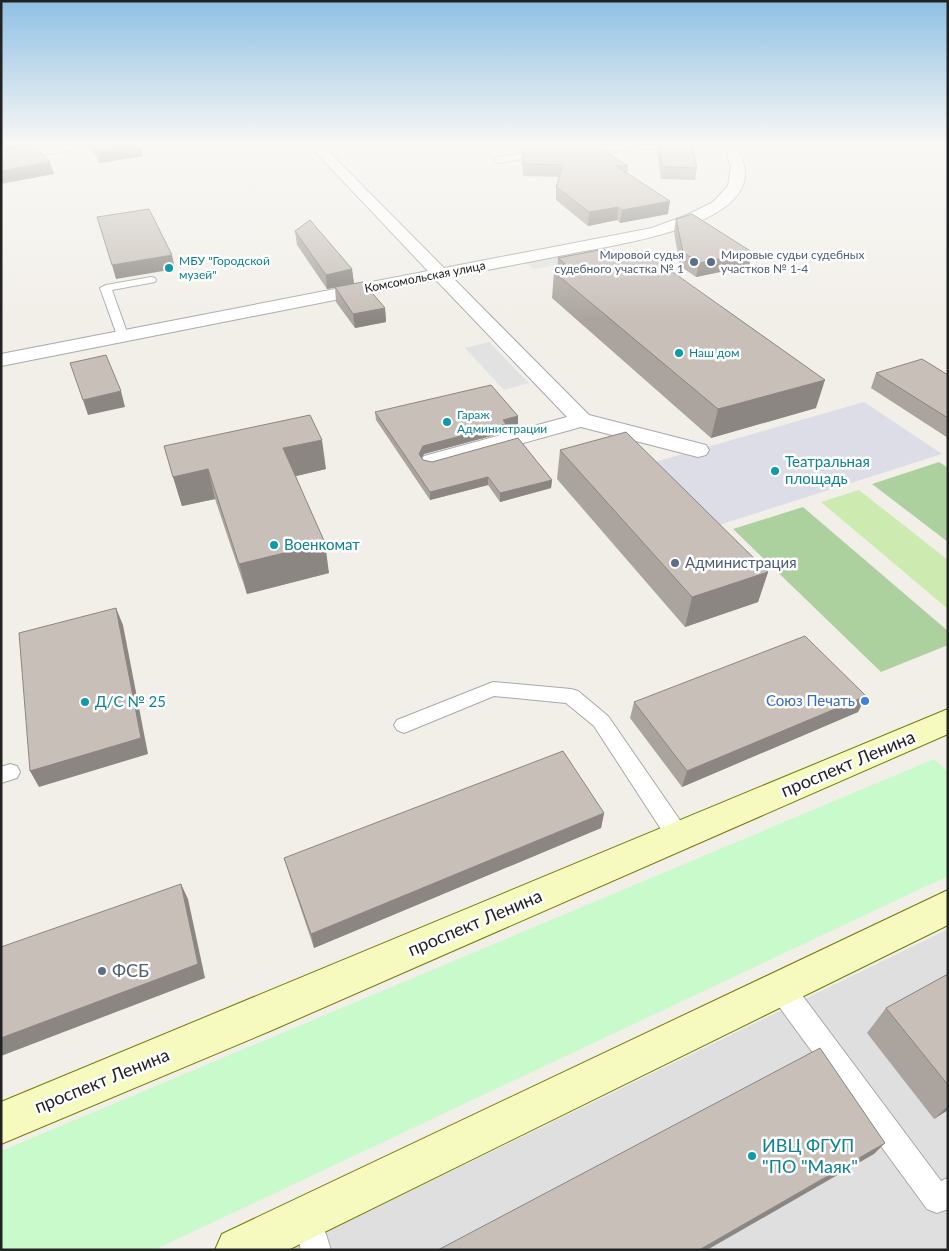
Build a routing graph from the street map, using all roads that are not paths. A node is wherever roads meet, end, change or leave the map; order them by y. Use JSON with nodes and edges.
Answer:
{"nodes":[{"id":1,"x":372,"y":203,"type":"edge"},
{"id":2,"x":721,"y":203,"type":"edge"},
{"id":3,"x":440,"y":274,"type":"junction"},
{"id":4,"x":151,"y":280,"type":"dead end"},
{"id":5,"x":122,"y":335,"type":"junction"},
{"id":6,"x":1,"y":360,"type":"edge"},
{"id":7,"x":581,"y":420,"type":"junction"},
{"id":8,"x":698,"y":450,"type":"dead end"},
{"id":9,"x":432,"y":461,"type":"edge"},
{"id":10,"x":404,"y":725,"type":"dead end"},
{"id":11,"x":944,"y":729,"type":"edge"},
{"id":12,"x":678,"y":836,"type":"junction"},
{"id":13,"x":948,"y":907,"type":"edge"},
{"id":14,"x":781,"y":988,"type":"junction"},
{"id":15,"x":1,"y":1123,"type":"edge"},
{"id":16,"x":948,"y":1192,"type":"edge"},
{"id":17,"x":312,"y":1233,"type":"edge"},
{"id":18,"x":238,"y":1250,"type":"edge"}],
"edges":[{"from":1,"to":3,"type":"street"},
{"from":2,"to":3,"type":"street","name":"Комсомольская улица"},
{"from":3,"to":5,"type":"street","name":"Комсомольская улица"},
{"from":3,"to":7,"type":"street"},
{"from":4,"to":5,"type":"lane"},
{"from":5,"to":6,"type":"street","name":"Комсомольская улица"},
{"from":7,"to":8,"type":"street"},
{"from":7,"to":9,"type":"street"},
{"from":10,"to":12,"type":"lane"},
{"from":11,"to":12,"type":"street","name":"проспект Ленина"},
{"from":12,"to":15,"type":"street","name":"проспект Ленина"},
{"from":13,"to":14,"type":"street"},
{"from":14,"to":16,"type":"lane"},
{"from":14,"to":17,"type":"street"},
{"from":17,"to":18,"type":"street"}]}
